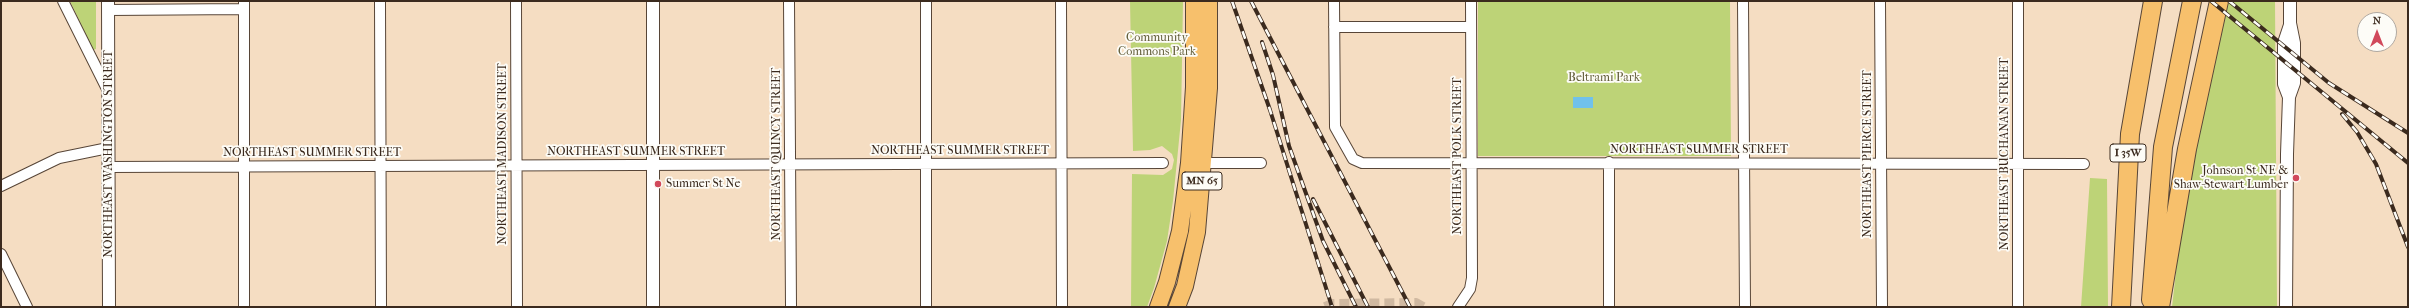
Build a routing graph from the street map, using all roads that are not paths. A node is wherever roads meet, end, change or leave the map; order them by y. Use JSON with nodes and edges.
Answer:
{"nodes":[{"id":1,"x":63,"y":1,"type":"edge"},
{"id":2,"x":380,"y":1,"type":"edge"},
{"id":3,"x":516,"y":1,"type":"edge"},
{"id":4,"x":653,"y":1,"type":"edge"},
{"id":5,"x":788,"y":1,"type":"edge"},
{"id":6,"x":926,"y":1,"type":"edge"},
{"id":7,"x":1062,"y":1,"type":"edge"},
{"id":8,"x":1194,"y":1,"type":"edge"},
{"id":9,"x":1209,"y":1,"type":"edge"},
{"id":10,"x":1334,"y":1,"type":"edge"},
{"id":11,"x":1470,"y":1,"type":"edge"},
{"id":12,"x":1743,"y":1,"type":"edge"},
{"id":13,"x":1880,"y":1,"type":"edge"},
{"id":14,"x":2018,"y":1,"type":"edge"},
{"id":15,"x":2153,"y":1,"type":"edge"},
{"id":16,"x":2192,"y":1,"type":"edge"},
{"id":17,"x":2220,"y":1,"type":"edge"},
{"id":18,"x":2290,"y":1,"type":"edge"},
{"id":19,"x":108,"y":5,"type":"edge"},
{"id":20,"x":244,"y":5,"type":"edge"},
{"id":21,"x":1334,"y":27,"type":"junction"},
{"id":22,"x":1471,"y":27,"type":"junction"},
{"id":23,"x":109,"y":93,"type":"junction"},
{"id":24,"x":108,"y":148,"type":"junction"},
{"id":25,"x":1609,"y":162,"type":"junction"},
{"id":26,"x":1163,"y":163,"type":"dead end"},
{"id":27,"x":1197,"y":163,"type":"junction"},
{"id":28,"x":1262,"y":163,"type":"dead end"},
{"id":29,"x":1471,"y":163,"type":"junction"},
{"id":30,"x":1744,"y":163,"type":"junction"},
{"id":31,"x":1881,"y":163,"type":"junction"},
{"id":32,"x":2018,"y":163,"type":"junction"},
{"id":33,"x":790,"y":164,"type":"junction"},
{"id":34,"x":926,"y":164,"type":"junction"},
{"id":35,"x":1062,"y":164,"type":"junction"},
{"id":36,"x":2084,"y":164,"type":"dead end"},
{"id":37,"x":516,"y":165,"type":"junction"},
{"id":38,"x":654,"y":165,"type":"junction"},
{"id":39,"x":243,"y":166,"type":"junction"},
{"id":40,"x":380,"y":166,"type":"junction"},
{"id":41,"x":108,"y":167,"type":"junction"},
{"id":42,"x":1,"y":186,"type":"edge"},
{"id":43,"x":1,"y":254,"type":"edge"},
{"id":44,"x":27,"y":307,"type":"edge"},
{"id":45,"x":109,"y":307,"type":"edge"},
{"id":46,"x":244,"y":307,"type":"edge"},
{"id":47,"x":381,"y":307,"type":"edge"},
{"id":48,"x":517,"y":307,"type":"edge"},
{"id":49,"x":654,"y":307,"type":"edge"},
{"id":50,"x":791,"y":307,"type":"edge"},
{"id":51,"x":926,"y":307,"type":"edge"},
{"id":52,"x":1062,"y":307,"type":"edge"},
{"id":53,"x":1158,"y":307,"type":"edge"},
{"id":54,"x":1178,"y":307,"type":"edge"},
{"id":55,"x":1458,"y":307,"type":"edge"},
{"id":56,"x":1609,"y":307,"type":"edge"},
{"id":57,"x":1745,"y":307,"type":"edge"},
{"id":58,"x":1882,"y":307,"type":"edge"},
{"id":59,"x":2018,"y":307,"type":"edge"},
{"id":60,"x":2121,"y":307,"type":"edge"},
{"id":61,"x":2151,"y":307,"type":"edge"},
{"id":62,"x":2160,"y":307,"type":"edge"},
{"id":63,"x":2286,"y":307,"type":"edge"}],
"edges":[{"from":1,"to":23,"type":"street"},
{"from":2,"to":40,"type":"street"},
{"from":3,"to":37,"type":"street","name":"NORTHEAST MADISON STREET"},
{"from":4,"to":38,"type":"street"},
{"from":5,"to":33,"type":"street","name":"NORTHEAST QUINCY STREET"},
{"from":6,"to":34,"type":"street"},
{"from":7,"to":35,"type":"street"},
{"from":8,"to":27,"type":"main road","number":"MN 65"},
{"from":9,"to":27,"type":"main road","number":"MN 65"},
{"from":10,"to":21,"type":"street"},
{"from":11,"to":22,"type":"street","name":"NORTHEAST POLK STREET"},
{"from":12,"to":30,"type":"street"},
{"from":13,"to":31,"type":"street","name":"NORTHEAST PIERCE STREET"},
{"from":14,"to":32,"type":"street","name":"NORTHEAST BUCHANAN STREET"},
{"from":15,"to":60,"type":"highway","number":"I 35W"},
{"from":16,"to":61,"type":"highway","number":"I 35W"},
{"from":17,"to":62,"type":"highway"},
{"from":18,"to":63,"type":"street"},
{"from":19,"to":20,"type":"street"},
{"from":19,"to":23,"type":"street","name":"NORTHEAST WASHINGTON STREET"},
{"from":20,"to":39,"type":"street"},
{"from":21,"to":22,"type":"street"},
{"from":21,"to":29,"type":"street","name":"NORTHEAST SUMMER STREET"},
{"from":22,"to":29,"type":"street","name":"NORTHEAST POLK STREET"},
{"from":23,"to":24,"type":"street","name":"NORTHEAST WASHINGTON STREET"},
{"from":24,"to":41,"type":"street","name":"NORTHEAST WASHINGTON STREET"},
{"from":24,"to":42,"type":"street"},
{"from":25,"to":29,"type":"street","name":"NORTHEAST SUMMER STREET"},
{"from":25,"to":30,"type":"street","name":"NORTHEAST SUMMER STREET"},
{"from":25,"to":56,"type":"street"},
{"from":26,"to":35,"type":"street","name":"NORTHEAST SUMMER STREET"},
{"from":27,"to":28,"type":"street"},
{"from":27,"to":53,"type":"main road","number":"MN 65"},
{"from":27,"to":54,"type":"main road","number":"MN 65"},
{"from":29,"to":55,"type":"street","name":"NORTHEAST POLK STREET"},
{"from":30,"to":31,"type":"street","name":"NORTHEAST SUMMER STREET"},
{"from":30,"to":57,"type":"street"},
{"from":31,"to":32,"type":"street","name":"NORTHEAST SUMMER STREET"},
{"from":31,"to":58,"type":"street","name":"NORTHEAST PIERCE STREET"},
{"from":32,"to":36,"type":"street","name":"NORTHEAST SUMMER STREET"},
{"from":32,"to":59,"type":"street","name":"NORTHEAST BUCHANAN STREET"},
{"from":33,"to":34,"type":"street","name":"NORTHEAST SUMMER STREET"},
{"from":33,"to":38,"type":"street","name":"NORTHEAST SUMMER STREET"},
{"from":33,"to":50,"type":"street","name":"NORTHEAST QUINCY STREET"},
{"from":34,"to":35,"type":"street","name":"NORTHEAST SUMMER STREET"},
{"from":34,"to":51,"type":"street"},
{"from":35,"to":52,"type":"street"},
{"from":37,"to":38,"type":"street","name":"NORTHEAST SUMMER STREET"},
{"from":37,"to":40,"type":"street","name":"NORTHEAST SUMMER STREET"},
{"from":37,"to":48,"type":"street","name":"NORTHEAST MADISON STREET"},
{"from":38,"to":49,"type":"street"},
{"from":39,"to":40,"type":"street","name":"NORTHEAST SUMMER STREET"},
{"from":39,"to":41,"type":"street","name":"NORTHEAST SUMMER STREET"},
{"from":39,"to":46,"type":"street"},
{"from":40,"to":47,"type":"street"},
{"from":41,"to":45,"type":"street","name":"NORTHEAST WASHINGTON STREET"},
{"from":43,"to":44,"type":"street"}]}
